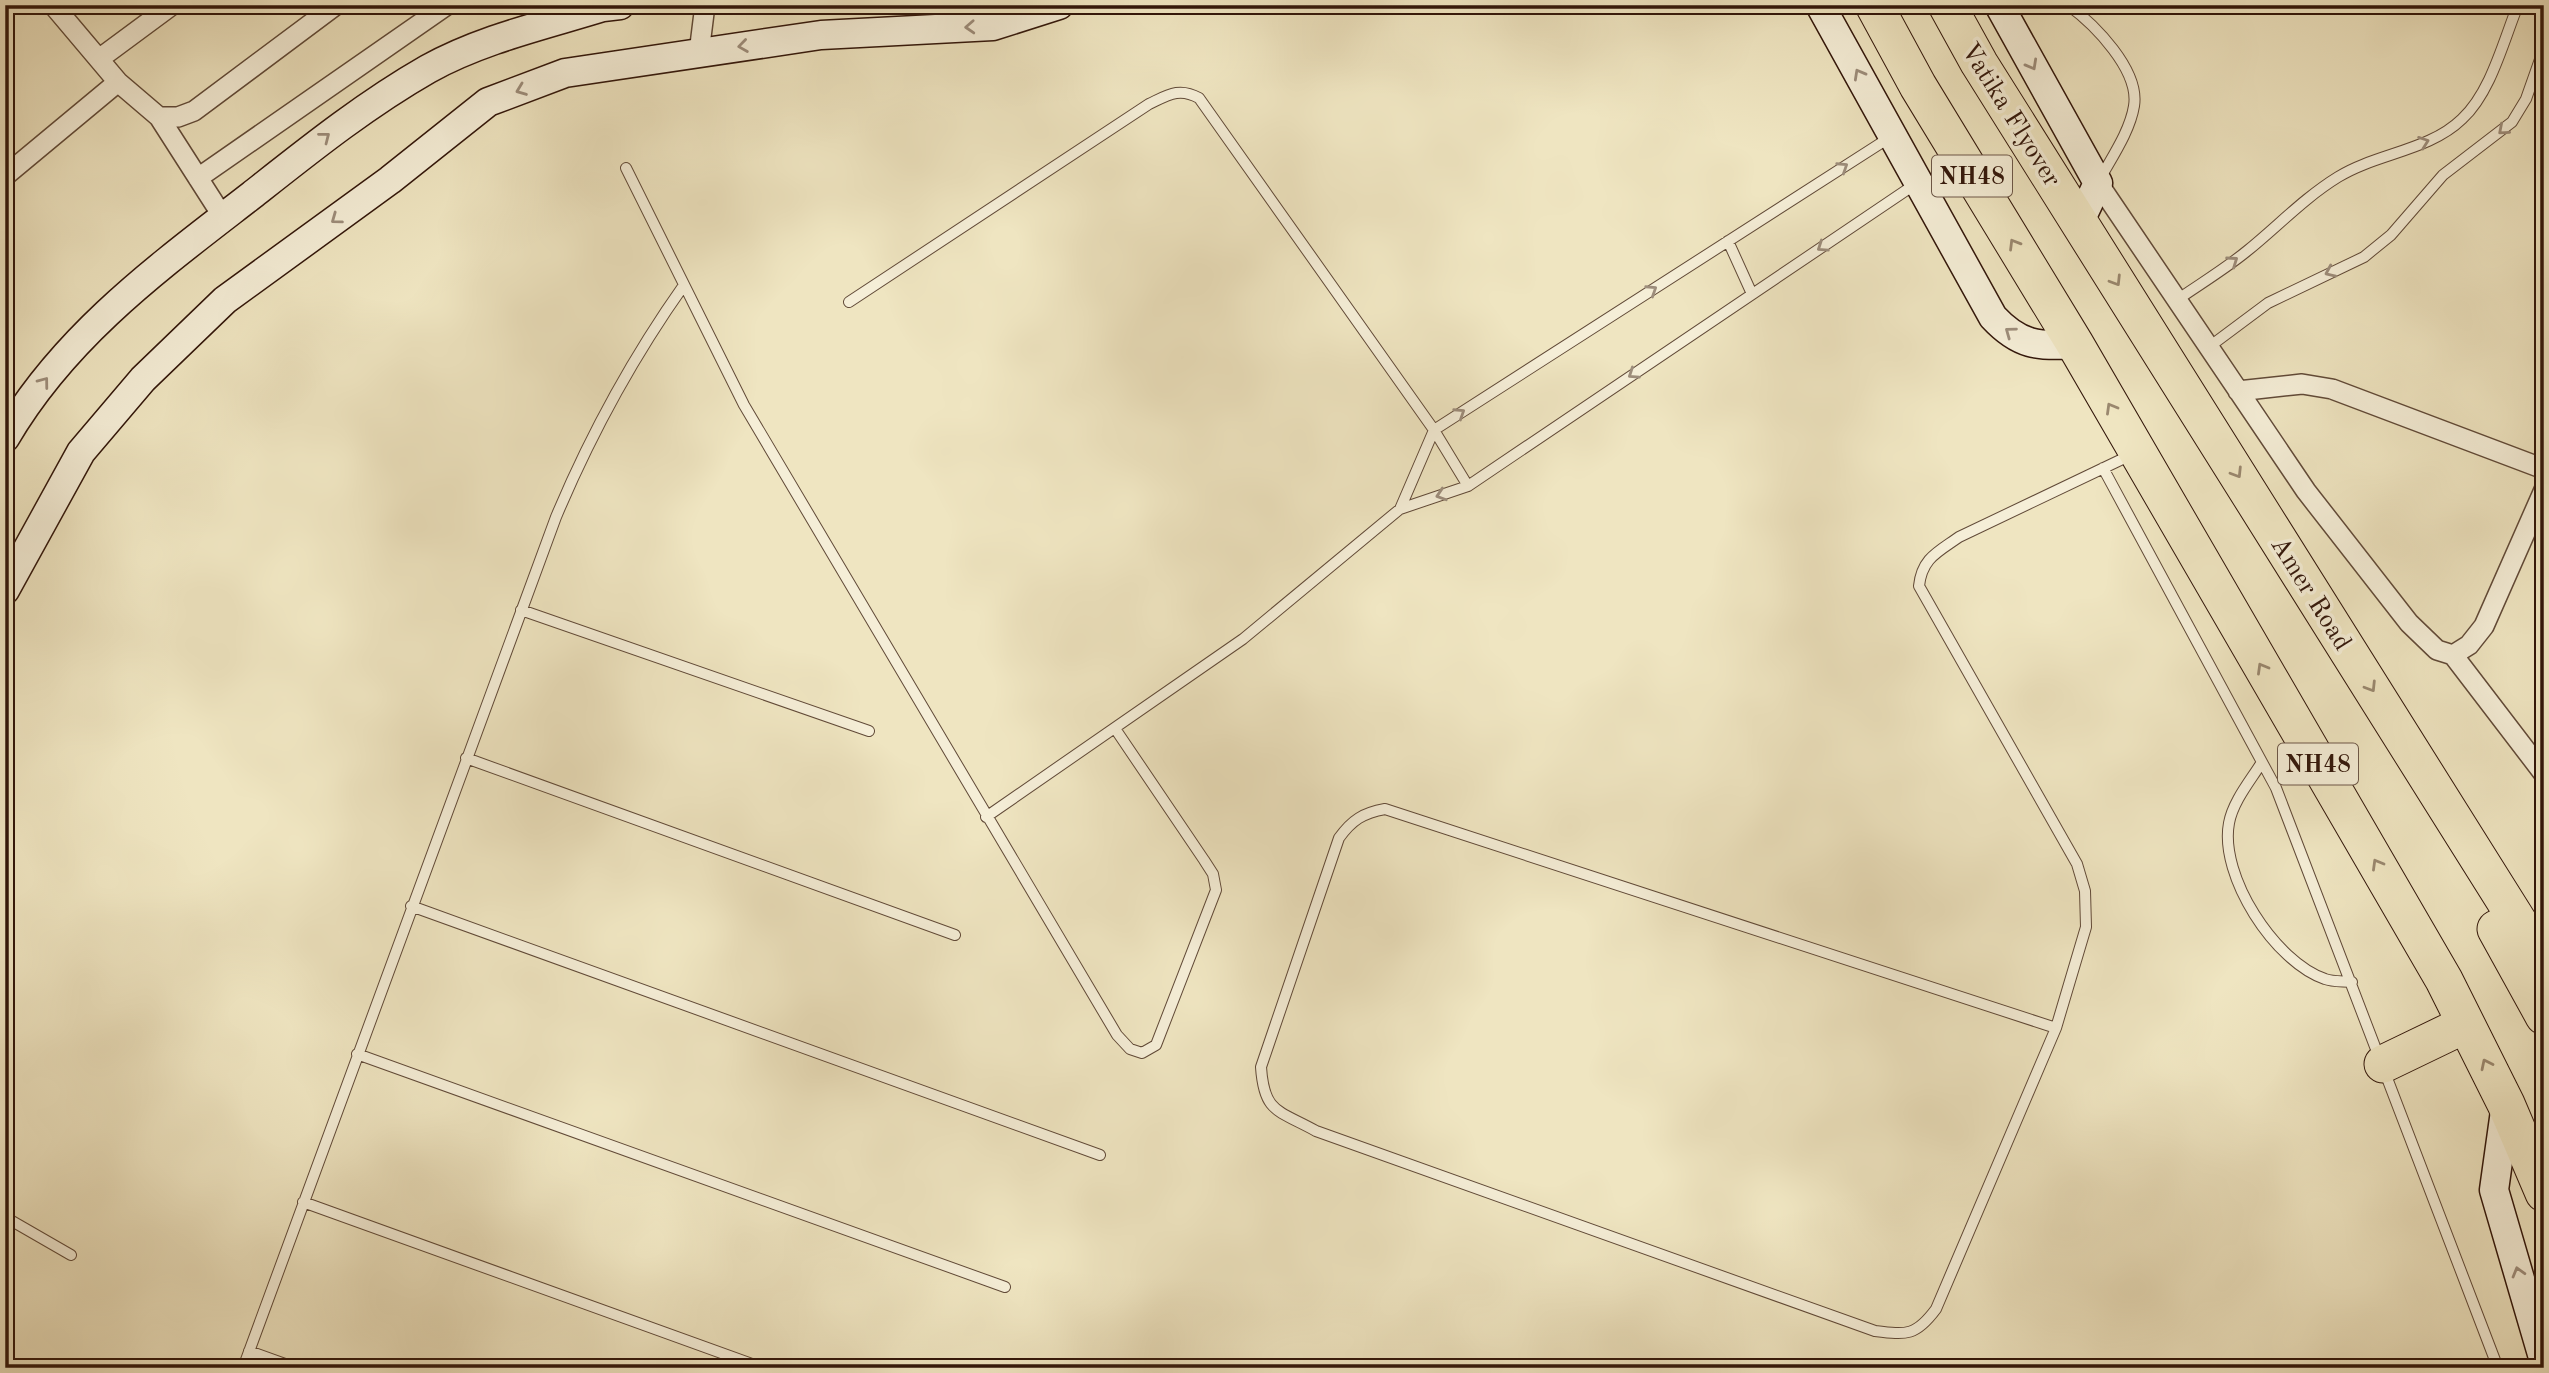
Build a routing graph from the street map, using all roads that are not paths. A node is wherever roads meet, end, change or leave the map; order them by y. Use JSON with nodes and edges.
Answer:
{"nodes":[{"id":1,"x":53,"y":5,"type":"edge"},
{"id":2,"x":172,"y":5,"type":"edge"},
{"id":3,"x":336,"y":5,"type":"edge"},
{"id":4,"x":447,"y":5,"type":"edge"},
{"id":5,"x":620,"y":5,"type":"edge"},
{"id":6,"x":705,"y":5,"type":"edge"},
{"id":7,"x":1059,"y":5,"type":"edge"},
{"id":8,"x":1820,"y":5,"type":"edge"},
{"id":9,"x":1874,"y":5,"type":"edge"},
{"id":10,"x":1947,"y":5,"type":"edge"},
{"id":11,"x":1999,"y":5,"type":"edge"},
{"id":12,"x":2068,"y":5,"type":"edge"},
{"id":13,"x":2518,"y":5,"type":"edge"},
{"id":14,"x":2544,"y":48,"type":"edge"},
{"id":15,"x":699,"y":53,"type":"junction"},
{"id":16,"x":99,"y":59,"type":"junction"},
{"id":17,"x":118,"y":82,"type":"junction"},
{"id":18,"x":159,"y":117,"type":"junction"},
{"id":19,"x":1893,"y":136,"type":"junction"},
{"id":20,"x":626,"y":168,"type":"dead end"},
{"id":21,"x":5,"y":176,"type":"edge"},
{"id":22,"x":198,"y":178,"type":"junction"},
{"id":23,"x":1919,"y":181,"type":"junction"},
{"id":24,"x":2098,"y":183,"type":"junction"},
{"id":25,"x":223,"y":216,"type":"junction"},
{"id":26,"x":2079,"y":223,"type":"junction"},
{"id":27,"x":1728,"y":241,"type":"junction"},
{"id":28,"x":684,"y":285,"type":"junction"},
{"id":29,"x":1752,"y":294,"type":"junction"},
{"id":30,"x":2177,"y":300,"type":"junction"},
{"id":31,"x":849,"y":302,"type":"dead end"},
{"id":32,"x":2075,"y":344,"type":"junction"},
{"id":33,"x":2209,"y":347,"type":"junction"},
{"id":34,"x":2238,"y":391,"type":"junction"},
{"id":35,"x":1434,"y":430,"type":"junction"},
{"id":36,"x":5,"y":438,"type":"edge"},
{"id":37,"x":2136,"y":452,"type":"junction"},
{"id":38,"x":2103,"y":468,"type":"junction"},
{"id":39,"x":2544,"y":469,"type":"edge"},
{"id":40,"x":1468,"y":486,"type":"junction"},
{"id":41,"x":2544,"y":490,"type":"edge"},
{"id":42,"x":1400,"y":509,"type":"junction"},
{"id":43,"x":5,"y":590,"type":"edge"},
{"id":44,"x":521,"y":610,"type":"junction"},
{"id":45,"x":2453,"y":655,"type":"junction"},
{"id":46,"x":1116,"y":730,"type":"junction"},
{"id":47,"x":869,"y":731,"type":"dead end"},
{"id":48,"x":466,"y":758,"type":"junction"},
{"id":49,"x":2262,"y":762,"type":"junction"},
{"id":50,"x":2544,"y":774,"type":"edge"},
{"id":51,"x":986,"y":817,"type":"junction"},
{"id":52,"x":2486,"y":871,"type":"junction"},
{"id":53,"x":411,"y":906,"type":"junction"},
{"id":54,"x":955,"y":935,"type":"dead end"},
{"id":55,"x":2544,"y":963,"type":"edge"},
{"id":56,"x":2352,"y":982,"type":"junction"},
{"id":57,"x":2544,"y":1016,"type":"edge"},
{"id":58,"x":2466,"y":1024,"type":"junction"},
{"id":59,"x":2056,"y":1028,"type":"junction"},
{"id":60,"x":357,"y":1054,"type":"junction"},
{"id":61,"x":2383,"y":1064,"type":"junction"},
{"id":62,"x":2506,"y":1104,"type":"junction"},
{"id":63,"x":1100,"y":1155,"type":"dead end"},
{"id":64,"x":2536,"y":1159,"type":"edge"},
{"id":65,"x":2544,"y":1193,"type":"edge"},
{"id":66,"x":303,"y":1202,"type":"junction"},
{"id":67,"x":5,"y":1217,"type":"edge"},
{"id":68,"x":71,"y":1255,"type":"dead end"},
{"id":69,"x":1005,"y":1287,"type":"dead end"},
{"id":70,"x":249,"y":1350,"type":"junction"},
{"id":71,"x":2544,"y":1361,"type":"edge"},
{"id":72,"x":243,"y":1368,"type":"edge"},
{"id":73,"x":296,"y":1368,"type":"edge"},
{"id":74,"x":763,"y":1368,"type":"edge"},
{"id":75,"x":2498,"y":1368,"type":"edge"}],
"edges":[{"from":1,"to":16,"type":"street"},
{"from":2,"to":16,"type":"street"},
{"from":3,"to":18,"type":"street"},
{"from":4,"to":22,"type":"street"},
{"from":25,"to":5,"type":"street","one_way":true},
{"from":6,"to":15,"type":"street"},
{"from":7,"to":15,"type":"street","one_way":true},
{"from":19,"to":8,"type":"street","one_way":true},
{"from":32,"to":9,"type":"highway","number":"NH48","one_way":true},
{"from":10,"to":26,"type":"highway","name":"Vatika Flyover","number":"NH48"},
{"from":11,"to":24,"type":"street","one_way":true},
{"from":12,"to":24,"type":"lane"},
{"from":30,"to":13,"type":"lane","one_way":true},
{"from":14,"to":33,"type":"lane","one_way":true},
{"from":15,"to":43,"type":"street","one_way":true},
{"from":16,"to":17,"type":"street"},
{"from":17,"to":18,"type":"street"},
{"from":17,"to":21,"type":"street"},
{"from":18,"to":22,"type":"street"},
{"from":19,"to":23,"type":"street"},
{"from":27,"to":19,"type":"lane","one_way":true},
{"from":20,"to":28,"type":"lane"},
{"from":22,"to":25,"type":"street"},
{"from":23,"to":29,"type":"lane","one_way":true},
{"from":32,"to":23,"type":"street","one_way":true},
{"from":24,"to":26,"type":"street"},
{"from":24,"to":30,"type":"street"},
{"from":36,"to":25,"type":"street","one_way":true},
{"from":26,"to":52,"type":"highway","name":"Amer Road","number":"NH48","one_way":true},
{"from":27,"to":29,"type":"lane"},
{"from":35,"to":27,"type":"lane","one_way":true},
{"from":28,"to":44,"type":"lane"},
{"from":28,"to":51,"type":"lane"},
{"from":29,"to":40,"type":"lane","one_way":true},
{"from":30,"to":33,"type":"street"},
{"from":31,"to":35,"type":"lane"},
{"from":37,"to":32,"type":"highway","number":"NH48","one_way":true},
{"from":33,"to":34,"type":"street"},
{"from":34,"to":39,"type":"street"},
{"from":34,"to":45,"type":"street"},
{"from":35,"to":40,"type":"lane"},
{"from":35,"to":42,"type":"lane"},
{"from":37,"to":38,"type":"lane"},
{"from":58,"to":37,"type":"highway","number":"NH48","one_way":true},
{"from":38,"to":49,"type":"lane"},
{"from":38,"to":59,"type":"lane"},
{"from":40,"to":42,"type":"lane","one_way":true},
{"from":41,"to":45,"type":"street"},
{"from":42,"to":46,"type":"lane"},
{"from":44,"to":47,"type":"lane"},
{"from":44,"to":48,"type":"lane"},
{"from":45,"to":50,"type":"street"},
{"from":46,"to":51,"type":"lane"},
{"from":46,"to":51,"type":"lane"},
{"from":48,"to":53,"type":"lane"},
{"from":48,"to":54,"type":"lane"},
{"from":49,"to":56,"type":"lane"},
{"from":49,"to":56,"type":"lane"},
{"from":52,"to":55,"type":"highway","name":"Amer Road","number":"NH48"},
{"from":52,"to":57,"type":"highway"},
{"from":53,"to":60,"type":"lane"},
{"from":53,"to":63,"type":"lane"},
{"from":56,"to":61,"type":"lane"},
{"from":58,"to":61,"type":"highway"},
{"from":62,"to":58,"type":"highway","number":"NH48","one_way":true},
{"from":59,"to":59,"type":"lane"},
{"from":60,"to":66,"type":"lane"},
{"from":60,"to":69,"type":"lane"},
{"from":61,"to":75,"type":"lane"},
{"from":62,"to":64,"type":"highway","number":"NH48"},
{"from":71,"to":62,"type":"street","one_way":true},
{"from":64,"to":65,"type":"highway","number":"NH48"},
{"from":66,"to":70,"type":"lane"},
{"from":66,"to":74,"type":"lane"},
{"from":67,"to":68,"type":"lane"},
{"from":70,"to":72,"type":"lane"},
{"from":70,"to":73,"type":"lane"}]}
